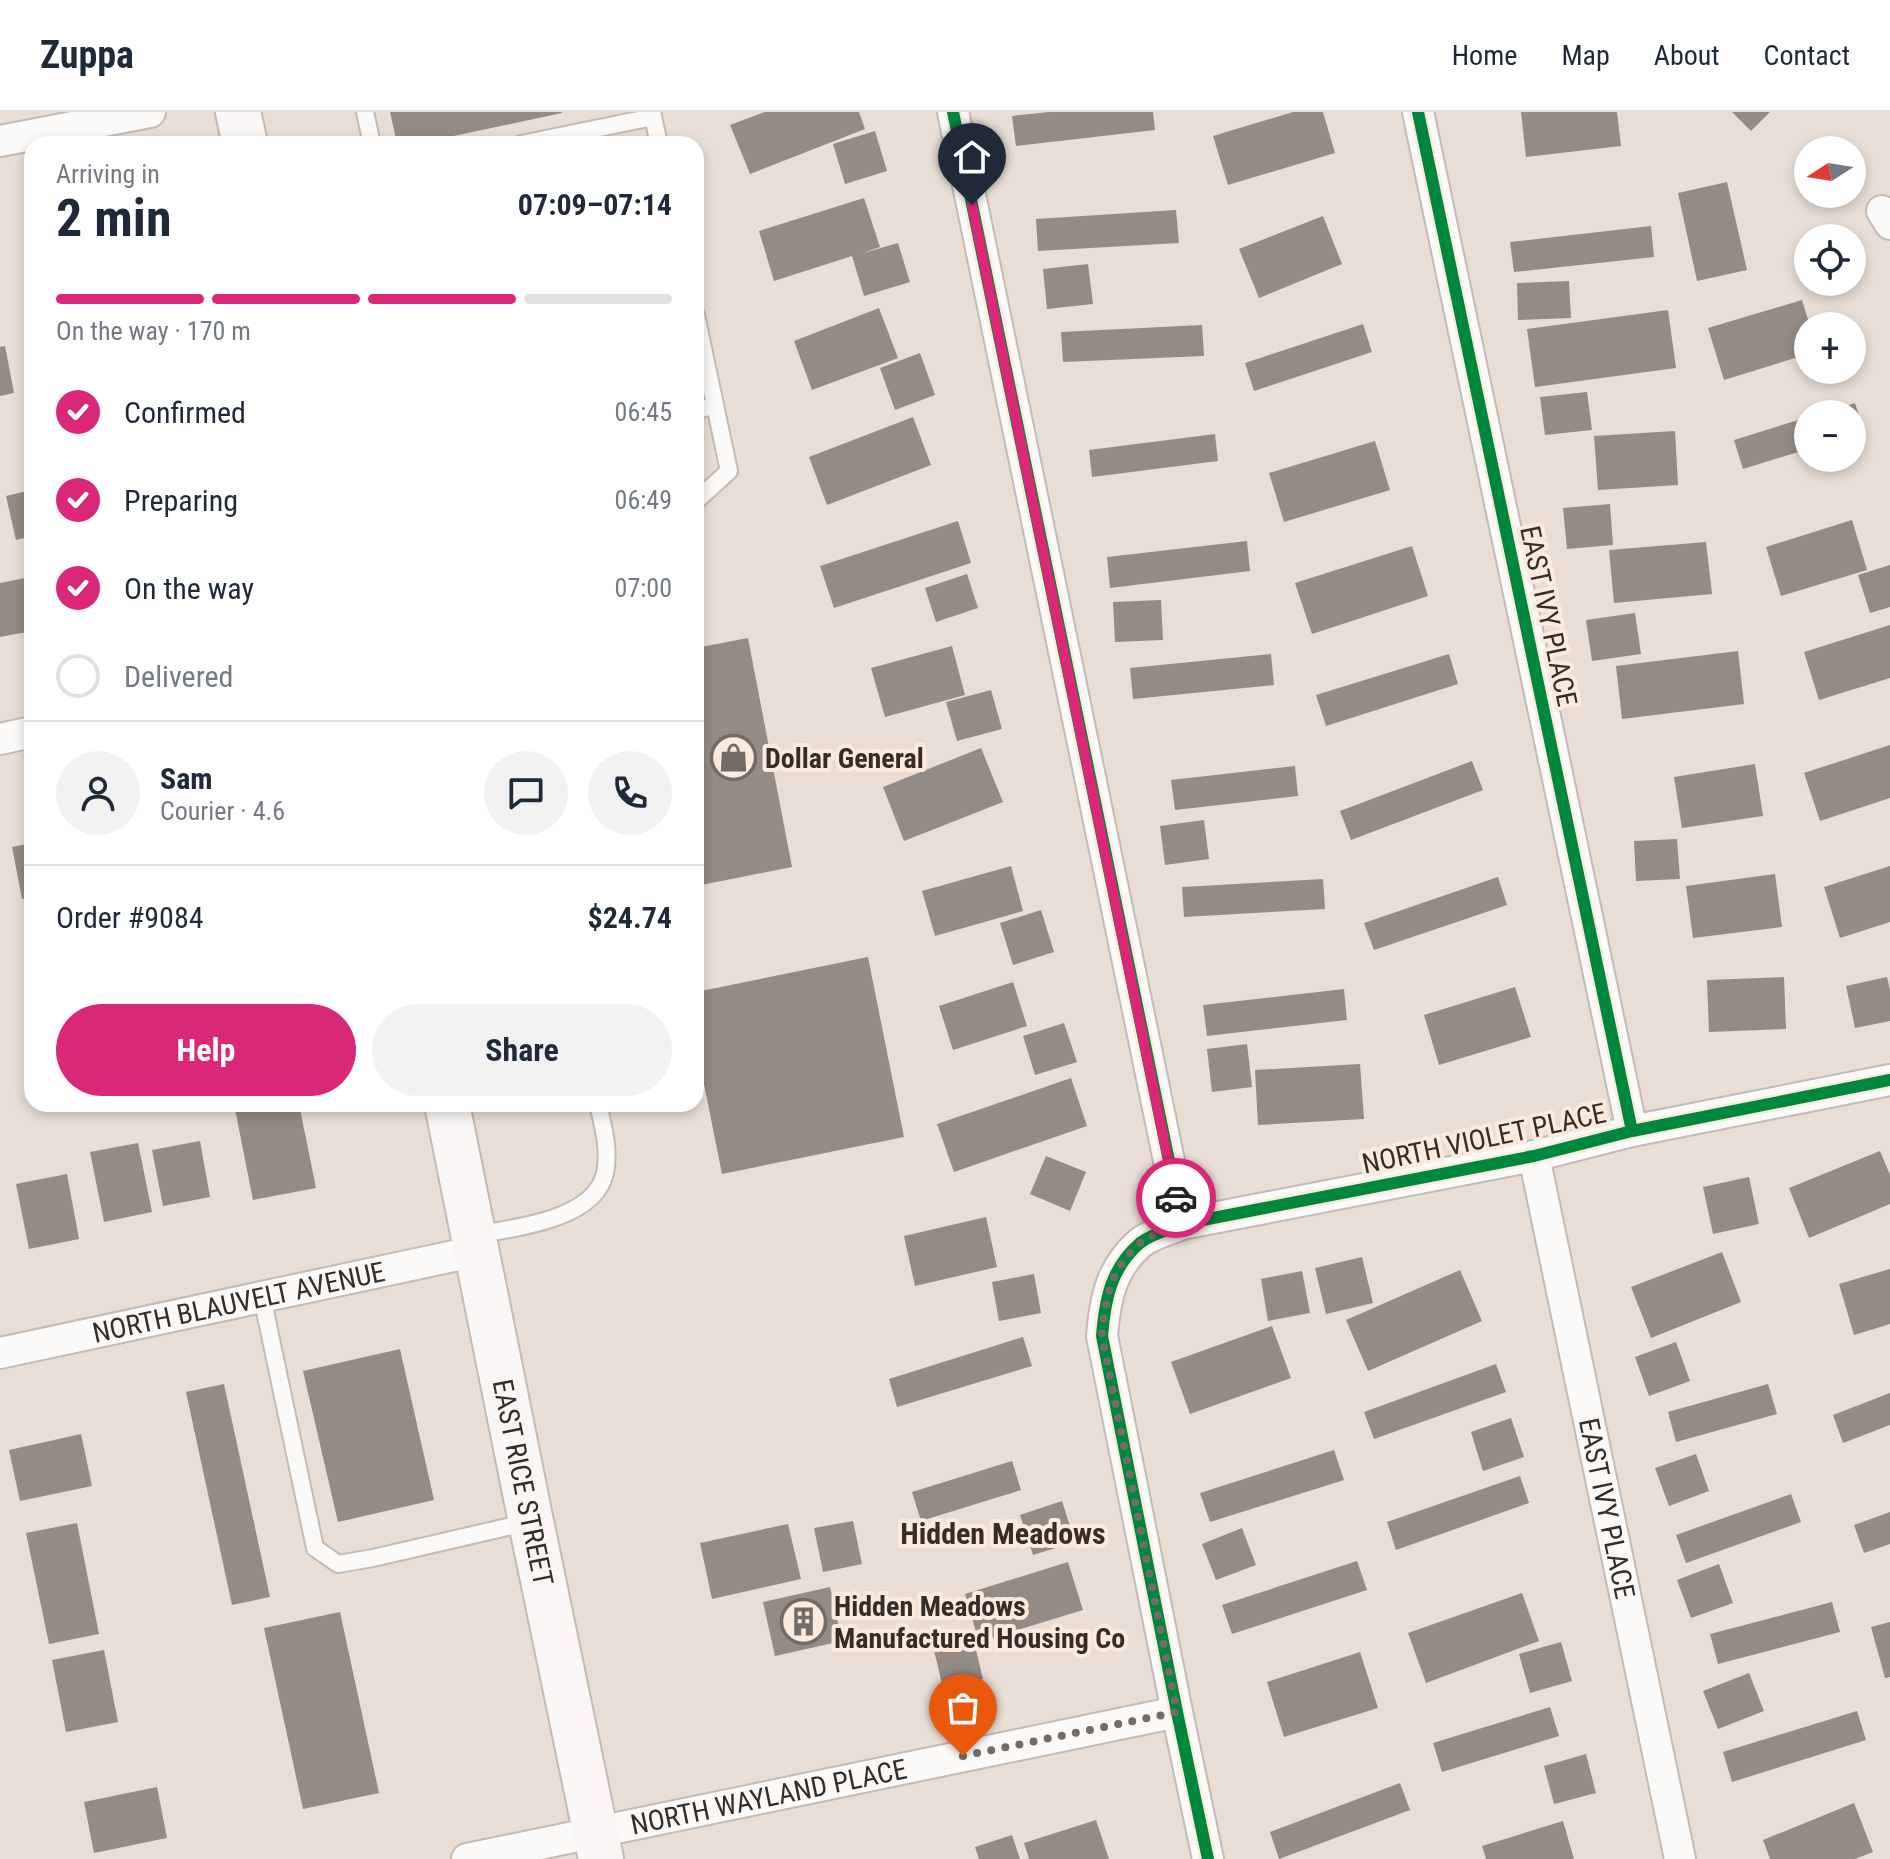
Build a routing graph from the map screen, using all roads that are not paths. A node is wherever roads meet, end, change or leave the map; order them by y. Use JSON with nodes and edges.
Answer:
{"nodes":[{"id":1,"x":150,"y":112,"type":"edge"},
{"id":2,"x":238,"y":112,"type":"edge"},
{"id":3,"x":365,"y":112,"type":"edge"},
{"id":4,"x":953,"y":112,"type":"edge"},
{"id":5,"x":1418,"y":112,"type":"edge"},
{"id":6,"x":653,"y":114,"type":"edge"},
{"id":7,"x":24,"y":136,"type":"edge"},
{"id":8,"x":26,"y":136,"type":"edge"},
{"id":9,"x":243,"y":136,"type":"edge"},
{"id":10,"x":370,"y":136,"type":"edge"},
{"id":11,"x":556,"y":136,"type":"edge"},
{"id":12,"x":657,"y":136,"type":"edge"},
{"id":13,"x":0,"y":141,"type":"edge"},
{"id":14,"x":704,"y":353,"type":"edge"},
{"id":15,"x":715,"y":406,"type":"junction"},
{"id":16,"x":704,"y":408,"type":"edge"},
{"id":17,"x":704,"y":494,"type":"edge"},
{"id":18,"x":24,"y":734,"type":"edge"},
{"id":19,"x":0,"y":739,"type":"edge"},
{"id":20,"x":1890,"y":1080,"type":"edge"},
{"id":21,"x":449,"y":1112,"type":"edge"},
{"id":22,"x":600,"y":1112,"type":"edge"},
{"id":23,"x":1632,"y":1131,"type":"junction"},
{"id":24,"x":1534,"y":1156,"type":"junction"},
{"id":25,"x":1182,"y":1224,"type":"junction"},
{"id":26,"x":476,"y":1243,"type":"junction"},
{"id":27,"x":262,"y":1297,"type":"junction"},
{"id":28,"x":0,"y":1353,"type":"edge"},
{"id":29,"x":531,"y":1522,"type":"junction"},
{"id":30,"x":1177,"y":1712,"type":"junction"},
{"id":31,"x":599,"y":1846,"type":"edge"},
{"id":32,"x":467,"y":1859,"type":"edge"},
{"id":33,"x":1208,"y":1859,"type":"edge"},
{"id":34,"x":1680,"y":1859,"type":"edge"}],
"edges":[{"from":1,"to":8,"type":"street"},
{"from":2,"to":9,"type":"main road"},
{"from":3,"to":10,"type":"lane"},
{"from":4,"to":25,"type":"street"},
{"from":5,"to":23,"type":"street","name":"EAST IVY PLACE"},
{"from":6,"to":11,"type":"lane"},
{"from":6,"to":12,"type":"lane"},
{"from":7,"to":13,"type":"street"},
{"from":14,"to":15,"type":"lane"},
{"from":15,"to":16,"type":"lane"},
{"from":15,"to":17,"type":"lane"},
{"from":18,"to":19,"type":"street"},
{"from":20,"to":23,"type":"street","name":"NORTH VIOLET PLACE"},
{"from":21,"to":26,"type":"main road","name":"EAST RICE STREET"},
{"from":22,"to":26,"type":"lane"},
{"from":23,"to":24,"type":"street","name":"NORTH VIOLET PLACE"},
{"from":24,"to":25,"type":"street","name":"NORTH VIOLET PLACE"},
{"from":24,"to":34,"type":"street","name":"EAST IVY PLACE"},
{"from":25,"to":30,"type":"street","name":"NORTH VIOLET PLACE"},
{"from":26,"to":27,"type":"street","name":"NORTH BLAUVELT AVENUE"},
{"from":26,"to":29,"type":"main road","name":"EAST RICE STREET"},
{"from":27,"to":28,"type":"street","name":"NORTH BLAUVELT AVENUE"},
{"from":27,"to":29,"type":"lane"},
{"from":29,"to":31,"type":"main road","name":"EAST RICE STREET"},
{"from":30,"to":31,"type":"street","name":"NORTH WAYLAND PLACE"},
{"from":30,"to":33,"type":"street","name":"NORTH VIOLET PLACE"},
{"from":31,"to":32,"type":"street","name":"NORTH WAYLAND PLACE"}]}
